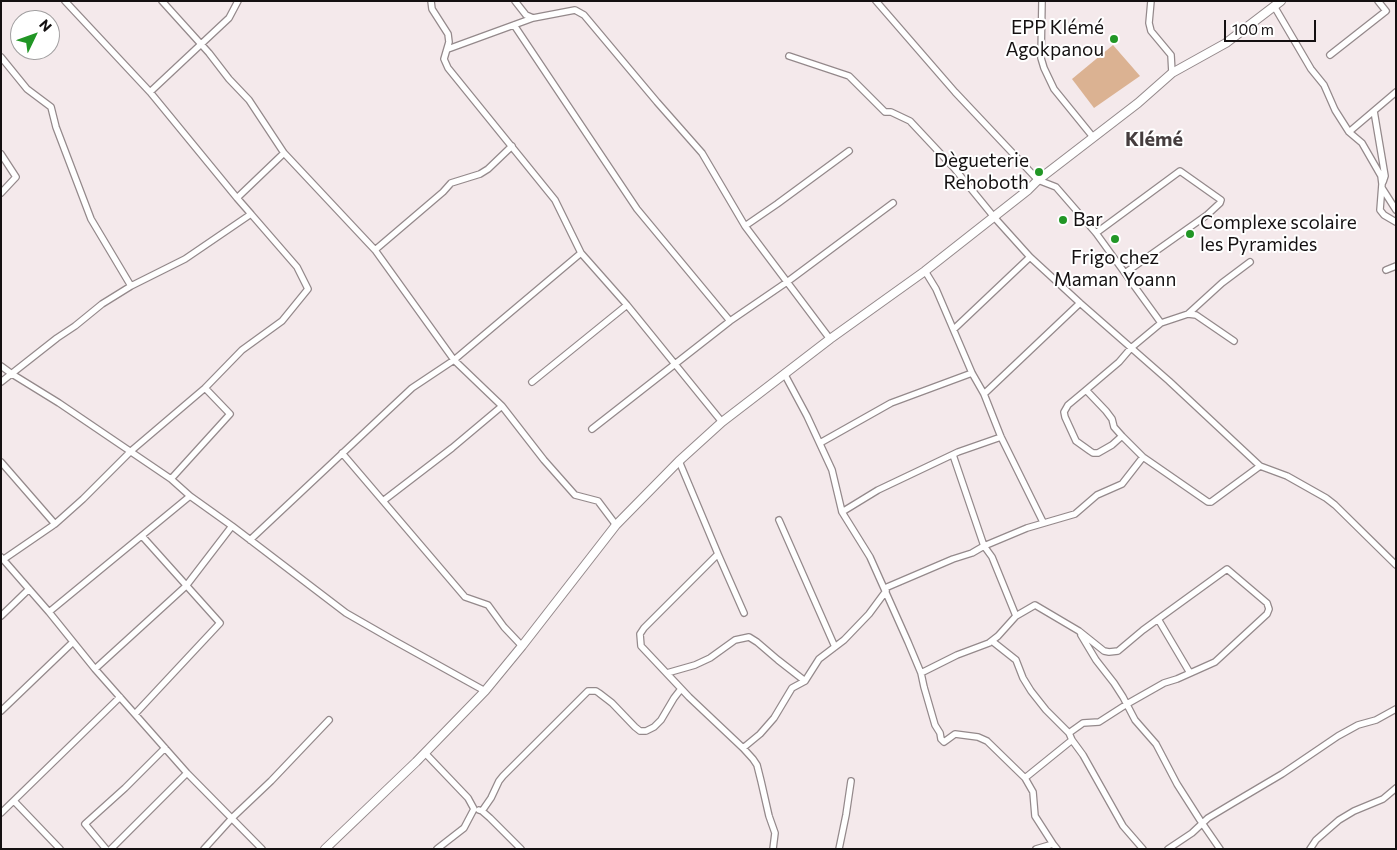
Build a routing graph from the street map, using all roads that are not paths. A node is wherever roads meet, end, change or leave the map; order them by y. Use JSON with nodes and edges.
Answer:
{"nodes":[{"id":1,"x":65,"y":1,"type":"edge"},
{"id":2,"x":162,"y":1,"type":"edge"},
{"id":3,"x":238,"y":1,"type":"edge"},
{"id":4,"x":431,"y":1,"type":"edge"},
{"id":5,"x":515,"y":1,"type":"edge"},
{"id":6,"x":876,"y":1,"type":"edge"},
{"id":7,"x":1042,"y":1,"type":"edge"},
{"id":8,"x":1151,"y":1,"type":"edge"},
{"id":9,"x":1378,"y":1,"type":"edge"},
{"id":10,"x":1277,"y":3,"type":"edge"},
{"id":11,"x":533,"y":18,"type":"junction"},
{"id":12,"x":514,"y":26,"type":"junction"},
{"id":13,"x":202,"y":44,"type":"junction"},
{"id":14,"x":448,"y":49,"type":"junction"},
{"id":15,"x":1330,"y":55,"type":"dead end"},
{"id":16,"x":789,"y":56,"type":"dead end"},
{"id":17,"x":1,"y":57,"type":"edge"},
{"id":18,"x":1172,"y":73,"type":"junction"},
{"id":19,"x":150,"y":92,"type":"junction"},
{"id":20,"x":1396,"y":92,"type":"edge"},
{"id":21,"x":1374,"y":111,"type":"junction"},
{"id":22,"x":1349,"y":132,"type":"junction"},
{"id":23,"x":1093,"y":137,"type":"junction"},
{"id":24,"x":512,"y":146,"type":"junction"},
{"id":25,"x":849,"y":151,"type":"dead end"},
{"id":26,"x":284,"y":152,"type":"junction"},
{"id":27,"x":1,"y":154,"type":"edge"},
{"id":28,"x":1038,"y":180,"type":"junction"},
{"id":29,"x":1382,"y":186,"type":"junction"},
{"id":30,"x":1,"y":193,"type":"edge"},
{"id":31,"x":237,"y":198,"type":"junction"},
{"id":32,"x":893,"y":203,"type":"dead end"},
{"id":33,"x":1396,"y":210,"type":"edge"},
{"id":34,"x":251,"y":214,"type":"junction"},
{"id":35,"x":994,"y":217,"type":"junction"},
{"id":36,"x":1396,"y":222,"type":"edge"},
{"id":37,"x":745,"y":226,"type":"junction"},
{"id":38,"x":1096,"y":233,"type":"junction"},
{"id":39,"x":375,"y":250,"type":"junction"},
{"id":40,"x":581,"y":253,"type":"junction"},
{"id":41,"x":1030,"y":257,"type":"junction"},
{"id":42,"x":1250,"y":262,"type":"dead end"},
{"id":43,"x":1396,"y":266,"type":"edge"},
{"id":44,"x":1386,"y":270,"type":"dead end"},
{"id":45,"x":925,"y":271,"type":"junction"},
{"id":46,"x":1125,"y":272,"type":"junction"},
{"id":47,"x":787,"y":282,"type":"junction"},
{"id":48,"x":130,"y":286,"type":"junction"},
{"id":49,"x":1080,"y":303,"type":"junction"},
{"id":50,"x":627,"y":305,"type":"junction"},
{"id":51,"x":1188,"y":314,"type":"junction"},
{"id":52,"x":730,"y":321,"type":"junction"},
{"id":53,"x":1161,"y":323,"type":"junction"},
{"id":54,"x":954,"y":329,"type":"junction"},
{"id":55,"x":830,"y":339,"type":"junction"},
{"id":56,"x":1234,"y":340,"type":"dead end"},
{"id":57,"x":1130,"y":348,"type":"junction"},
{"id":58,"x":454,"y":360,"type":"junction"},
{"id":59,"x":674,"y":364,"type":"junction"},
{"id":60,"x":1,"y":366,"type":"edge"},
{"id":61,"x":972,"y":373,"type":"junction"},
{"id":62,"x":12,"y":374,"type":"junction"},
{"id":63,"x":785,"y":375,"type":"junction"},
{"id":64,"x":1,"y":382,"type":"edge"},
{"id":65,"x":532,"y":382,"type":"dead end"},
{"id":66,"x":205,"y":388,"type":"junction"},
{"id":67,"x":1086,"y":390,"type":"junction"},
{"id":68,"x":984,"y":394,"type":"junction"},
{"id":69,"x":502,"y":406,"type":"junction"},
{"id":70,"x":722,"y":422,"type":"junction"},
{"id":71,"x":592,"y":429,"type":"dead end"},
{"id":72,"x":1001,"y":436,"type":"junction"},
{"id":73,"x":1122,"y":436,"type":"junction"},
{"id":74,"x":820,"y":443,"type":"junction"},
{"id":75,"x":130,"y":451,"type":"junction"},
{"id":76,"x":342,"y":453,"type":"junction"},
{"id":77,"x":954,"y":455,"type":"junction"},
{"id":78,"x":1143,"y":457,"type":"junction"},
{"id":79,"x":679,"y":461,"type":"junction"},
{"id":80,"x":1,"y":462,"type":"edge"},
{"id":81,"x":1260,"y":466,"type":"junction"},
{"id":82,"x":172,"y":479,"type":"junction"},
{"id":83,"x":190,"y":496,"type":"junction"},
{"id":84,"x":383,"y":501,"type":"junction"},
{"id":85,"x":842,"y":512,"type":"junction"},
{"id":86,"x":779,"y":520,"type":"dead end"},
{"id":87,"x":1043,"y":522,"type":"junction"},
{"id":88,"x":55,"y":524,"type":"junction"},
{"id":89,"x":616,"y":525,"type":"junction"},
{"id":90,"x":232,"y":526,"type":"junction"},
{"id":91,"x":142,"y":536,"type":"junction"},
{"id":92,"x":250,"y":540,"type":"junction"},
{"id":93,"x":984,"y":546,"type":"junction"},
{"id":94,"x":718,"y":554,"type":"junction"},
{"id":95,"x":3,"y":558,"type":"edge"},
{"id":96,"x":1396,"y":565,"type":"edge"},
{"id":97,"x":186,"y":586,"type":"junction"},
{"id":98,"x":29,"y":589,"type":"junction"},
{"id":99,"x":885,"y":590,"type":"junction"},
{"id":100,"x":49,"y":612,"type":"junction"},
{"id":101,"x":744,"y":613,"type":"dead end"},
{"id":102,"x":1,"y":616,"type":"edge"},
{"id":103,"x":1016,"y":616,"type":"junction"},
{"id":104,"x":1158,"y":619,"type":"junction"},
{"id":105,"x":1079,"y":631,"type":"junction"},
{"id":106,"x":992,"y":640,"type":"junction"},
{"id":107,"x":73,"y":642,"type":"junction"},
{"id":108,"x":522,"y":646,"type":"junction"},
{"id":109,"x":835,"y":647,"type":"junction"},
{"id":110,"x":95,"y":670,"type":"junction"},
{"id":111,"x":666,"y":673,"type":"junction"},
{"id":112,"x":921,"y":673,"type":"junction"},
{"id":113,"x":1190,"y":673,"type":"junction"},
{"id":114,"x":805,"y":681,"type":"junction"},
{"id":115,"x":681,"y":689,"type":"junction"},
{"id":116,"x":485,"y":691,"type":"junction"},
{"id":117,"x":120,"y":697,"type":"junction"},
{"id":118,"x":1127,"y":704,"type":"junction"},
{"id":119,"x":1396,"y":708,"type":"edge"},
{"id":120,"x":1,"y":711,"type":"edge"},
{"id":121,"x":135,"y":714,"type":"junction"},
{"id":122,"x":329,"y":720,"type":"dead end"},
{"id":123,"x":1069,"y":733,"type":"junction"},
{"id":124,"x":1072,"y":740,"type":"junction"},
{"id":125,"x":165,"y":748,"type":"junction"},
{"id":126,"x":743,"y":748,"type":"junction"},
{"id":127,"x":425,"y":753,"type":"junction"},
{"id":128,"x":187,"y":773,"type":"junction"},
{"id":129,"x":1025,"y":778,"type":"junction"},
{"id":130,"x":851,"y":781,"type":"dead end"},
{"id":131,"x":1396,"y":788,"type":"edge"},
{"id":132,"x":14,"y":801,"type":"junction"},
{"id":133,"x":474,"y":809,"type":"junction"},
{"id":134,"x":482,"y":811,"type":"junction"},
{"id":135,"x":1,"y":813,"type":"edge"},
{"id":136,"x":232,"y":817,"type":"junction"},
{"id":137,"x":1202,"y":824,"type":"junction"},
{"id":138,"x":1055,"y":846,"type":"edge"},
{"id":139,"x":60,"y":849,"type":"edge"},
{"id":140,"x":106,"y":849,"type":"edge"},
{"id":141,"x":112,"y":849,"type":"edge"},
{"id":142,"x":204,"y":849,"type":"edge"},
{"id":143,"x":262,"y":849,"type":"edge"},
{"id":144,"x":324,"y":849,"type":"edge"},
{"id":145,"x":437,"y":849,"type":"edge"},
{"id":146,"x":521,"y":849,"type":"edge"},
{"id":147,"x":773,"y":849,"type":"edge"},
{"id":148,"x":839,"y":849,"type":"edge"},
{"id":149,"x":1036,"y":849,"type":"edge"},
{"id":150,"x":1144,"y":849,"type":"edge"},
{"id":151,"x":1168,"y":849,"type":"edge"},
{"id":152,"x":1220,"y":849,"type":"edge"},
{"id":153,"x":1310,"y":849,"type":"edge"}],
"edges":[{"from":1,"to":19,"type":"street"},
{"from":2,"to":13,"type":"street"},
{"from":3,"to":13,"type":"street"},
{"from":4,"to":14,"type":"street"},
{"from":5,"to":11,"type":"street"},
{"from":6,"to":28,"type":"street"},
{"from":7,"to":23,"type":"street"},
{"from":8,"to":18,"type":"street"},
{"from":9,"to":15,"type":"street"},
{"from":10,"to":18,"type":"street"},
{"from":10,"to":22,"type":"street"},
{"from":11,"to":12,"type":"street"},
{"from":11,"to":37,"type":"street"},
{"from":12,"to":14,"type":"street"},
{"from":12,"to":52,"type":"street"},
{"from":13,"to":19,"type":"street"},
{"from":13,"to":26,"type":"street"},
{"from":14,"to":24,"type":"street"},
{"from":16,"to":35,"type":"street"},
{"from":17,"to":48,"type":"street"},
{"from":18,"to":23,"type":"street"},
{"from":19,"to":31,"type":"street"},
{"from":20,"to":21,"type":"street"},
{"from":21,"to":22,"type":"street"},
{"from":21,"to":29,"type":"street"},
{"from":22,"to":29,"type":"street"},
{"from":23,"to":28,"type":"street"},
{"from":24,"to":39,"type":"street"},
{"from":24,"to":40,"type":"street"},
{"from":25,"to":37,"type":"street"},
{"from":26,"to":31,"type":"street"},
{"from":26,"to":39,"type":"street"},
{"from":27,"to":30,"type":"street"},
{"from":28,"to":35,"type":"street"},
{"from":28,"to":38,"type":"street"},
{"from":29,"to":33,"type":"street"},
{"from":29,"to":36,"type":"street"},
{"from":31,"to":34,"type":"street"},
{"from":32,"to":47,"type":"street"},
{"from":34,"to":48,"type":"street"},
{"from":34,"to":66,"type":"street"},
{"from":35,"to":41,"type":"street"},
{"from":35,"to":45,"type":"street"},
{"from":37,"to":47,"type":"street"},
{"from":38,"to":46,"type":"street"},
{"from":38,"to":46,"type":"street"},
{"from":39,"to":58,"type":"street"},
{"from":40,"to":50,"type":"street"},
{"from":40,"to":58,"type":"street"},
{"from":41,"to":49,"type":"street"},
{"from":41,"to":54,"type":"street"},
{"from":42,"to":51,"type":"street"},
{"from":43,"to":44,"type":"street"},
{"from":45,"to":54,"type":"street"},
{"from":45,"to":55,"type":"street"},
{"from":46,"to":53,"type":"street"},
{"from":47,"to":52,"type":"street"},
{"from":47,"to":55,"type":"street"},
{"from":48,"to":62,"type":"street"},
{"from":49,"to":57,"type":"street"},
{"from":49,"to":68,"type":"street"},
{"from":50,"to":59,"type":"street"},
{"from":50,"to":65,"type":"street"},
{"from":51,"to":53,"type":"street"},
{"from":51,"to":56,"type":"street"},
{"from":52,"to":59,"type":"street"},
{"from":53,"to":57,"type":"street"},
{"from":54,"to":61,"type":"street"},
{"from":55,"to":63,"type":"street"},
{"from":57,"to":67,"type":"street"},
{"from":57,"to":81,"type":"street"},
{"from":58,"to":69,"type":"street"},
{"from":58,"to":76,"type":"street"},
{"from":59,"to":70,"type":"street"},
{"from":59,"to":71,"type":"street"},
{"from":60,"to":62,"type":"street"},
{"from":61,"to":68,"type":"street"},
{"from":61,"to":74,"type":"street"},
{"from":62,"to":64,"type":"street"},
{"from":62,"to":75,"type":"street"},
{"from":63,"to":70,"type":"street"},
{"from":63,"to":74,"type":"street"},
{"from":66,"to":75,"type":"street"},
{"from":66,"to":82,"type":"street"},
{"from":67,"to":73,"type":"street"},
{"from":67,"to":73,"type":"street"},
{"from":68,"to":72,"type":"street"},
{"from":69,"to":84,"type":"street"},
{"from":69,"to":89,"type":"street"},
{"from":70,"to":79,"type":"street"},
{"from":72,"to":77,"type":"street"},
{"from":72,"to":87,"type":"street"},
{"from":73,"to":78,"type":"street"},
{"from":74,"to":85,"type":"street"},
{"from":75,"to":82,"type":"street"},
{"from":75,"to":88,"type":"street"},
{"from":76,"to":84,"type":"street"},
{"from":76,"to":92,"type":"street"},
{"from":77,"to":85,"type":"street"},
{"from":77,"to":93,"type":"street"},
{"from":78,"to":81,"type":"street"},
{"from":78,"to":87,"type":"street"},
{"from":79,"to":89,"type":"street"},
{"from":79,"to":94,"type":"street"},
{"from":80,"to":88,"type":"street"},
{"from":81,"to":96,"type":"street"},
{"from":82,"to":83,"type":"street"},
{"from":83,"to":90,"type":"street"},
{"from":83,"to":91,"type":"street"},
{"from":84,"to":108,"type":"street"},
{"from":85,"to":99,"type":"street"},
{"from":86,"to":109,"type":"street"},
{"from":87,"to":93,"type":"street"},
{"from":88,"to":95,"type":"street"},
{"from":89,"to":108,"type":"street"},
{"from":90,"to":92,"type":"street"},
{"from":90,"to":97,"type":"street"},
{"from":91,"to":97,"type":"street"},
{"from":91,"to":100,"type":"street"},
{"from":92,"to":116,"type":"street"},
{"from":93,"to":99,"type":"street"},
{"from":93,"to":103,"type":"street"},
{"from":94,"to":101,"type":"street"},
{"from":94,"to":111,"type":"street"},
{"from":95,"to":98,"type":"street"},
{"from":97,"to":110,"type":"street"},
{"from":97,"to":121,"type":"street"},
{"from":98,"to":100,"type":"street"},
{"from":98,"to":102,"type":"street"},
{"from":99,"to":109,"type":"street"},
{"from":99,"to":112,"type":"street"},
{"from":100,"to":107,"type":"street"},
{"from":103,"to":105,"type":"street"},
{"from":103,"to":106,"type":"street"},
{"from":104,"to":105,"type":"street"},
{"from":104,"to":113,"type":"street"},
{"from":104,"to":113,"type":"street"},
{"from":105,"to":118,"type":"street"},
{"from":106,"to":112,"type":"street"},
{"from":106,"to":123,"type":"street"},
{"from":107,"to":110,"type":"street"},
{"from":107,"to":120,"type":"street"},
{"from":108,"to":116,"type":"street"},
{"from":109,"to":114,"type":"street"},
{"from":110,"to":117,"type":"street"},
{"from":111,"to":114,"type":"street"},
{"from":111,"to":115,"type":"street"},
{"from":112,"to":129,"type":"street"},
{"from":113,"to":118,"type":"street"},
{"from":114,"to":126,"type":"street"},
{"from":115,"to":126,"type":"street"},
{"from":115,"to":134,"type":"street"},
{"from":116,"to":127,"type":"street"},
{"from":117,"to":121,"type":"street"},
{"from":117,"to":132,"type":"street"},
{"from":118,"to":123,"type":"street"},
{"from":118,"to":137,"type":"street"},
{"from":119,"to":137,"type":"street"},
{"from":121,"to":125,"type":"street"},
{"from":122,"to":136,"type":"street"},
{"from":123,"to":124,"type":"street"},
{"from":124,"to":129,"type":"street"},
{"from":124,"to":150,"type":"street"},
{"from":125,"to":128,"type":"street"},
{"from":125,"to":140,"type":"street"},
{"from":126,"to":147,"type":"street"},
{"from":127,"to":133,"type":"street"},
{"from":127,"to":144,"type":"street"},
{"from":128,"to":136,"type":"street"},
{"from":128,"to":141,"type":"street"},
{"from":129,"to":138,"type":"street"},
{"from":130,"to":148,"type":"street"},
{"from":131,"to":153,"type":"street"},
{"from":132,"to":135,"type":"street"},
{"from":132,"to":139,"type":"street"},
{"from":133,"to":134,"type":"street"},
{"from":133,"to":145,"type":"street"},
{"from":134,"to":146,"type":"street"},
{"from":136,"to":142,"type":"street"},
{"from":136,"to":143,"type":"street"},
{"from":137,"to":151,"type":"street"},
{"from":137,"to":152,"type":"street"},
{"from":138,"to":149,"type":"street"}]}
